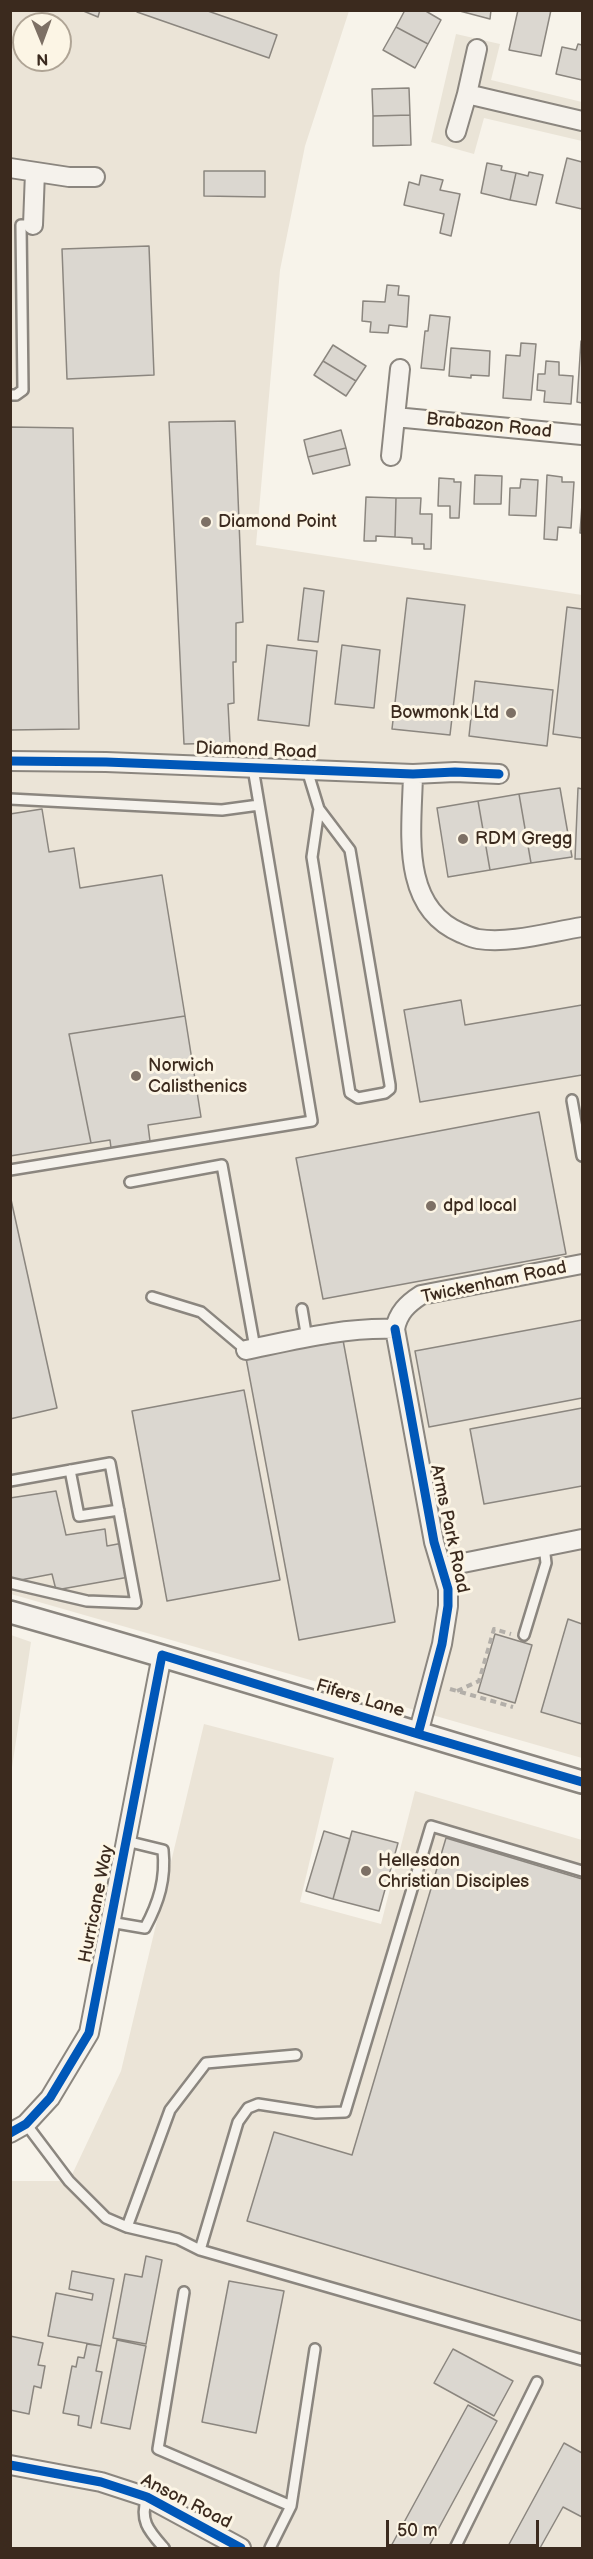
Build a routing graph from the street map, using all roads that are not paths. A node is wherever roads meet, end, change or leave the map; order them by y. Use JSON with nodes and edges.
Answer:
{"nodes":[{"id":1,"x":477,"y":50,"type":"dead end"},
{"id":2,"x":466,"y":94,"type":"junction"},
{"id":3,"x":582,"y":121,"type":"edge"},
{"id":4,"x":456,"y":132,"type":"dead end"},
{"id":5,"x":10,"y":168,"type":"edge"},
{"id":6,"x":34,"y":172,"type":"junction"},
{"id":7,"x":95,"y":177,"type":"dead end"},
{"id":8,"x":33,"y":225,"type":"joint"},
{"id":9,"x":400,"y":369,"type":"dead end"},
{"id":10,"x":10,"y":395,"type":"edge"},
{"id":11,"x":395,"y":417,"type":"junction"},
{"id":12,"x":582,"y":435,"type":"edge"},
{"id":13,"x":391,"y":456,"type":"dead end"},
{"id":14,"x":10,"y":761,"type":"edge"},
{"id":15,"x":253,"y":768,"type":"junction"},
{"id":16,"x":307,"y":770,"type":"junction"},
{"id":17,"x":413,"y":774,"type":"junction"},
{"id":18,"x":499,"y":774,"type":"dead end"},
{"id":19,"x":10,"y":799,"type":"edge"},
{"id":20,"x":259,"y":806,"type":"junction"},
{"id":21,"x":319,"y":809,"type":"junction"},
{"id":22,"x":582,"y":927,"type":"edge"},
{"id":23,"x":572,"y":1100,"type":"dead end"},
{"id":24,"x":582,"y":1156,"type":"edge"},
{"id":25,"x":10,"y":1170,"type":"edge"},
{"id":26,"x":130,"y":1182,"type":"dead end"},
{"id":27,"x":582,"y":1264,"type":"edge"},
{"id":28,"x":152,"y":1297,"type":"dead end"},
{"id":29,"x":302,"y":1309,"type":"dead end"},
{"id":30,"x":395,"y":1329,"type":"junction"},
{"id":31,"x":307,"y":1339,"type":"junction"},
{"id":32,"x":250,"y":1349,"type":"junction"},
{"id":33,"x":70,"y":1470,"type":"junction"},
{"id":34,"x":10,"y":1481,"type":"edge"},
{"id":35,"x":119,"y":1510,"type":"junction"},
{"id":36,"x":582,"y":1539,"type":"edge"},
{"id":37,"x":544,"y":1546,"type":"junction"},
{"id":38,"x":443,"y":1567,"type":"junction"},
{"id":39,"x":10,"y":1583,"type":"edge"},
{"id":40,"x":10,"y":1611,"type":"edge"},
{"id":41,"x":524,"y":1635,"type":"road end"},
{"id":42,"x":162,"y":1655,"type":"junction"},
{"id":43,"x":418,"y":1734,"type":"junction"},
{"id":44,"x":582,"y":1782,"type":"edge"},
{"id":45,"x":126,"y":1840,"type":"junction"},
{"id":46,"x":582,"y":1870,"type":"edge"},
{"id":47,"x":110,"y":1922,"type":"junction"},
{"id":48,"x":296,"y":2055,"type":"dead end"},
{"id":49,"x":18,"y":2129,"type":"edge"},
{"id":50,"x":127,"y":2227,"type":"junction"},
{"id":51,"x":200,"y":2250,"type":"junction"},
{"id":52,"x":184,"y":2292,"type":"dead end"},
{"id":53,"x":315,"y":2349,"type":"dead end"},
{"id":54,"x":582,"y":2360,"type":"edge"},
{"id":55,"x":537,"y":2382,"type":"dead end"},
{"id":56,"x":10,"y":2465,"type":"edge"},
{"id":57,"x":147,"y":2497,"type":"junction"},
{"id":58,"x":291,"y":2506,"type":"junction"},
{"id":59,"x":164,"y":2548,"type":"edge"},
{"id":60,"x":241,"y":2548,"type":"edge"},
{"id":61,"x":270,"y":2548,"type":"edge"},
{"id":62,"x":455,"y":2548,"type":"edge"}],
"edges":[{"from":1,"to":2,"type":"street"},
{"from":2,"to":3,"type":"street"},
{"from":2,"to":4,"type":"street"},
{"from":5,"to":6,"type":"street"},
{"from":6,"to":7,"type":"street"},
{"from":6,"to":8,"type":"street"},
{"from":8,"to":10,"type":"lane"},
{"from":9,"to":11,"type":"street"},
{"from":11,"to":12,"type":"street","name":"Brabazon Road"},
{"from":11,"to":13,"type":"street"},
{"from":14,"to":15,"type":"street","name":"Diamond Road"},
{"from":15,"to":16,"type":"street","name":"Diamond Road"},
{"from":15,"to":20,"type":"lane"},
{"from":16,"to":17,"type":"street","name":"Diamond Road"},
{"from":16,"to":21,"type":"lane"},
{"from":17,"to":18,"type":"street","name":"Diamond Road"},
{"from":17,"to":22,"type":"street"},
{"from":19,"to":20,"type":"lane"},
{"from":20,"to":25,"type":"lane"},
{"from":21,"to":21,"type":"lane"},
{"from":23,"to":24,"type":"lane"},
{"from":26,"to":32,"type":"lane"},
{"from":27,"to":30,"type":"street","name":"Twickenham Road"},
{"from":28,"to":32,"type":"lane"},
{"from":29,"to":31,"type":"lane"},
{"from":30,"to":31,"type":"street"},
{"from":30,"to":38,"type":"street","name":"Arms Park Road"},
{"from":31,"to":32,"type":"street"},
{"from":33,"to":34,"type":"lane"},
{"from":33,"to":35,"type":"lane"},
{"from":33,"to":35,"type":"lane"},
{"from":35,"to":39,"type":"lane"},
{"from":36,"to":37,"type":"street"},
{"from":37,"to":38,"type":"street"},
{"from":37,"to":41,"type":"lane"},
{"from":38,"to":43,"type":"street","name":"Arms Park Road"},
{"from":40,"to":42,"type":"street","name":"Fifers Lane"},
{"from":42,"to":43,"type":"street","name":"Fifers Lane"},
{"from":42,"to":45,"type":"street","name":"Hurricane Way"},
{"from":43,"to":44,"type":"street","name":"Fifers Lane"},
{"from":45,"to":47,"type":"street","name":"Hurricane Way"},
{"from":45,"to":47,"type":"lane"},
{"from":46,"to":51,"type":"lane"},
{"from":47,"to":49,"type":"street","name":"Hurricane Way"},
{"from":48,"to":50,"type":"lane"},
{"from":49,"to":50,"type":"lane"},
{"from":50,"to":51,"type":"lane"},
{"from":51,"to":54,"type":"lane"},
{"from":52,"to":58,"type":"lane"},
{"from":53,"to":58,"type":"lane"},
{"from":55,"to":62,"type":"lane"},
{"from":56,"to":57,"type":"street","name":"Anson Road"},
{"from":57,"to":59,"type":"lane"},
{"from":57,"to":60,"type":"street","name":"Anson Road"},
{"from":58,"to":61,"type":"lane"}]}
